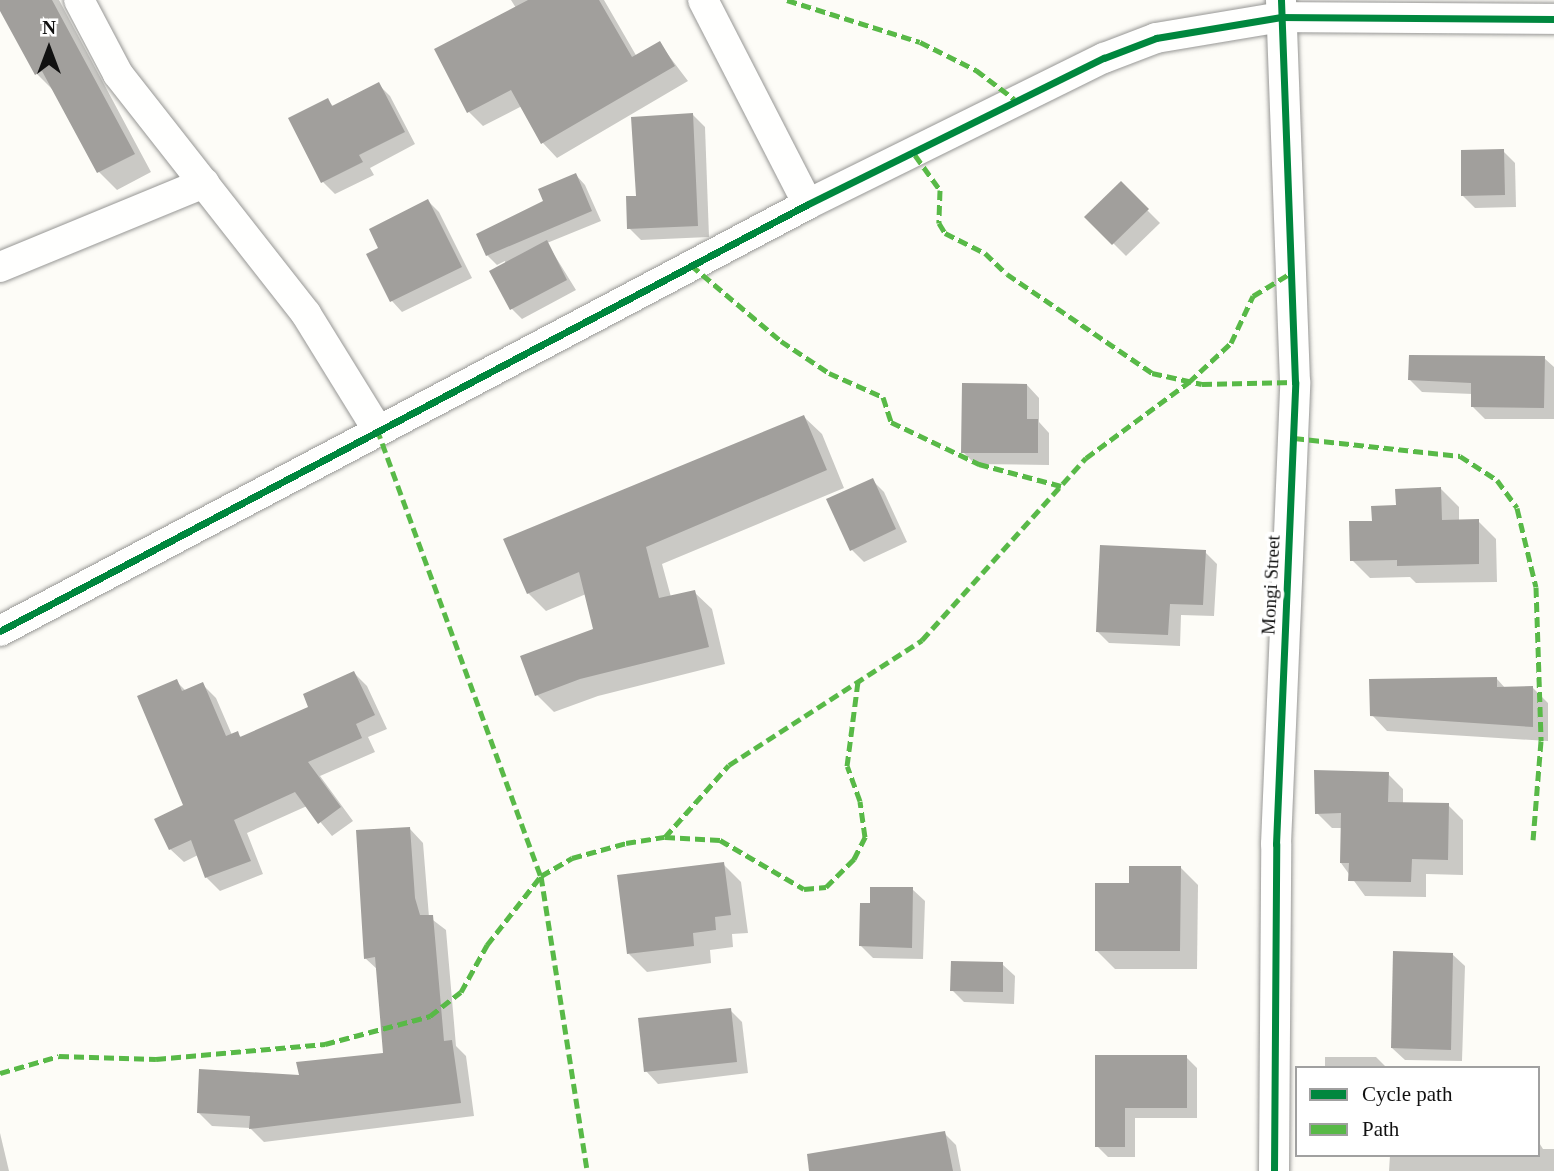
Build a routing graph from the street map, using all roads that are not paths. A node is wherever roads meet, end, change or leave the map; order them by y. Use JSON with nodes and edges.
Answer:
{"nodes":[{"id":1,"x":79,"y":0,"type":"edge"},
{"id":2,"x":704,"y":0,"type":"edge"},
{"id":3,"x":1281,"y":9,"type":"edge"},
{"id":4,"x":1554,"y":19,"type":"edge"},
{"id":5,"x":204,"y":183,"type":"junction"},
{"id":6,"x":808,"y":204,"type":"junction"},
{"id":7,"x":0,"y":267,"type":"edge"},
{"id":8,"x":377,"y":429,"type":"junction"},
{"id":9,"x":0,"y":631,"type":"edge"},
{"id":10,"x":1274,"y":1171,"type":"edge"}],
"edges":[{"from":1,"to":5,"type":"street"},
{"from":2,"to":6,"type":"street"},
{"from":3,"to":4,"type":"street"},
{"from":3,"to":6,"type":"street"},
{"from":3,"to":10,"type":"street","name":"Mongi Street"},
{"from":5,"to":7,"type":"street"},
{"from":5,"to":8,"type":"street"},
{"from":6,"to":8,"type":"street"},
{"from":8,"to":9,"type":"street"}]}
